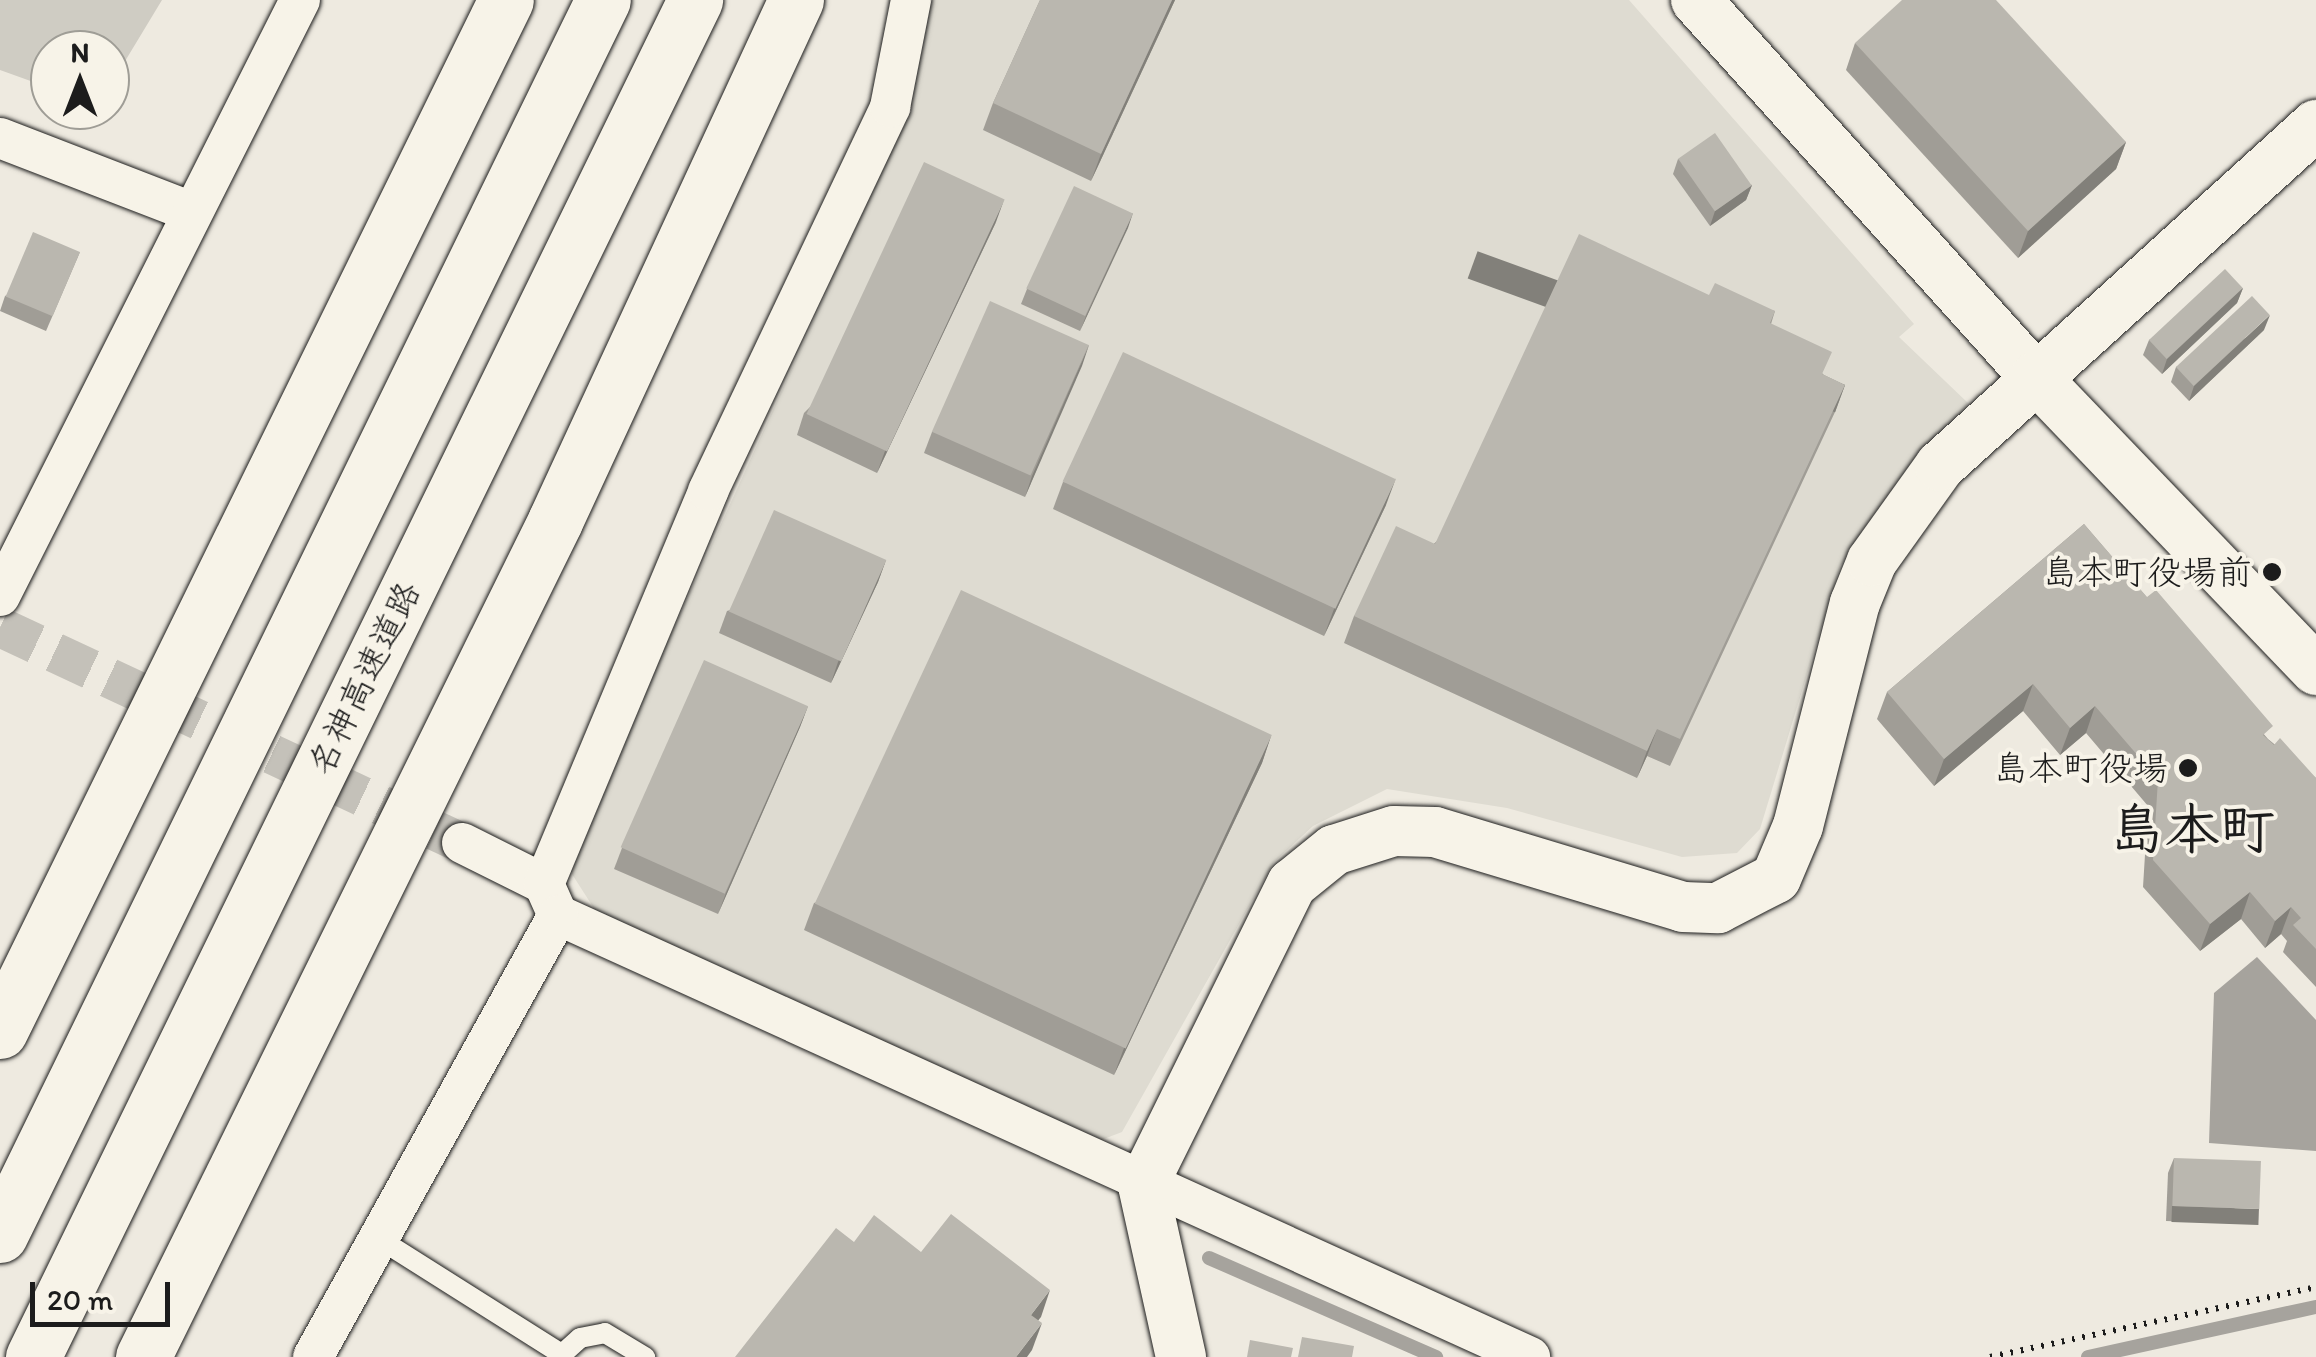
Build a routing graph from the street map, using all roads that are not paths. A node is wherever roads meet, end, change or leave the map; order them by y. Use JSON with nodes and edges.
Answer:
{"nodes":[{"id":1,"x":300,"y":0,"type":"edge"},
{"id":2,"x":506,"y":0,"type":"edge"},
{"id":3,"x":603,"y":0,"type":"edge"},
{"id":4,"x":695,"y":0,"type":"edge"},
{"id":5,"x":796,"y":0,"type":"edge"},
{"id":6,"x":911,"y":0,"type":"edge"},
{"id":7,"x":1696,"y":0,"type":"edge"},
{"id":8,"x":2316,"y":126,"type":"edge"},
{"id":9,"x":0,"y":138,"type":"edge"},
{"id":10,"x":192,"y":212,"type":"junction"},
{"id":11,"x":2035,"y":377,"type":"junction"},
{"id":12,"x":0,"y":596,"type":"edge"},
{"id":13,"x":2316,"y":670,"type":"edge"},
{"id":14,"x":462,"y":844,"type":"tunnel mouth"},
{"id":15,"x":551,"y":899,"type":"junction"},
{"id":16,"x":0,"y":1031,"type":"edge"},
{"id":17,"x":1143,"y":1185,"type":"junction"},
{"id":18,"x":0,"y":1235,"type":"edge"},
{"id":19,"x":380,"y":1240,"type":"junction"},
{"id":20,"x":560,"y":1355,"type":"edge"},
{"id":21,"x":34,"y":1357,"type":"edge"},
{"id":22,"x":143,"y":1357,"type":"edge"},
{"id":23,"x":312,"y":1357,"type":"edge"},
{"id":24,"x":645,"y":1357,"type":"edge"},
{"id":25,"x":1180,"y":1357,"type":"edge"},
{"id":26,"x":1530,"y":1357,"type":"edge"}],
"edges":[{"from":1,"to":10,"type":"street"},
{"from":2,"to":16,"type":"highway"},
{"from":3,"to":18,"type":"highway"},
{"from":4,"to":21,"type":"highway","name":"名神高速道路"},
{"from":5,"to":22,"type":"highway"},
{"from":6,"to":15,"type":"street"},
{"from":7,"to":11,"type":"street"},
{"from":8,"to":11,"type":"street"},
{"from":9,"to":10,"type":"street"},
{"from":10,"to":12,"type":"street"},
{"from":11,"to":13,"type":"street"},
{"from":11,"to":17,"type":"street"},
{"from":14,"to":15,"type":"street"},
{"from":15,"to":17,"type":"street"},
{"from":15,"to":19,"type":"street"},
{"from":17,"to":25,"type":"street"},
{"from":17,"to":26,"type":"street"},
{"from":19,"to":20,"type":"lane"},
{"from":19,"to":23,"type":"street"},
{"from":20,"to":24,"type":"lane"}]}
